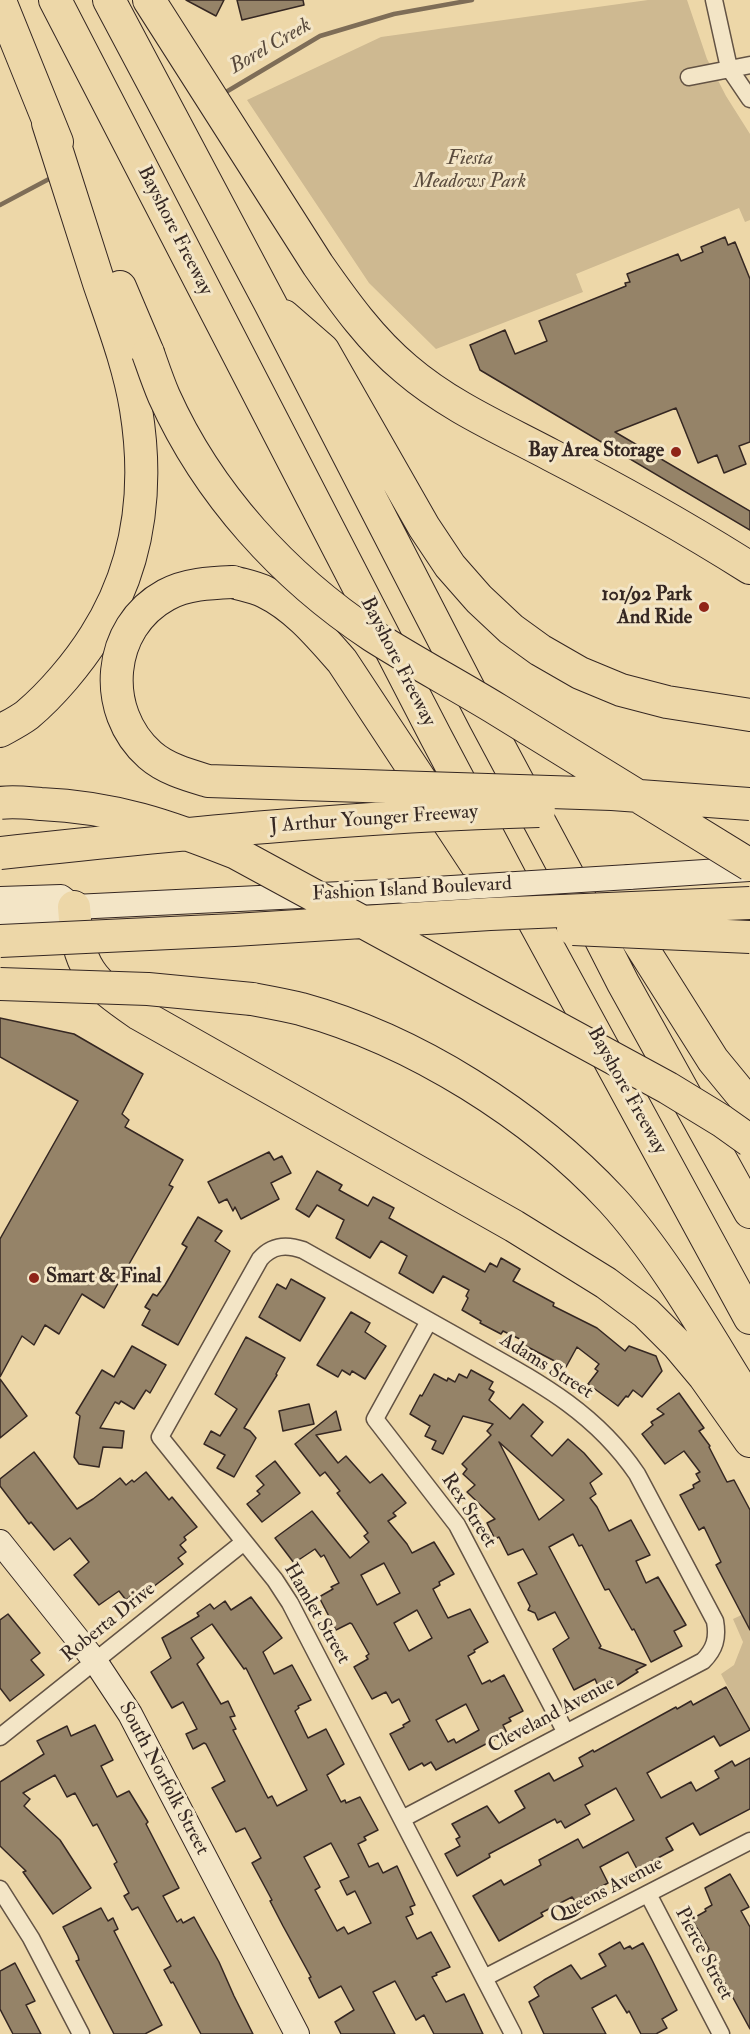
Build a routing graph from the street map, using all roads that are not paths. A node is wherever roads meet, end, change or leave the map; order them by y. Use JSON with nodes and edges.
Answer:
{"nodes":[{"id":1,"x":55,"y":0,"type":"edge"},
{"id":2,"x":109,"y":0,"type":"edge"},
{"id":3,"x":149,"y":0,"type":"edge"},
{"id":4,"x":714,"y":0,"type":"edge"},
{"id":5,"x":0,"y":1,"type":"edge"},
{"id":6,"x":750,"y":65,"type":"edge"},
{"id":7,"x":729,"y":68,"type":"junction"},
{"id":8,"x":689,"y":77,"type":"dead end"},
{"id":9,"x":750,"y":99,"type":"edge"},
{"id":10,"x":270,"y":303,"type":"junction"},
{"id":11,"x":136,"y":356,"type":"junction"},
{"id":12,"x":682,"y":509,"type":"dead end"},
{"id":13,"x":750,"y":551,"type":"edge"},
{"id":14,"x":750,"y":567,"type":"edge"},
{"id":15,"x":750,"y":715,"type":"edge"},
{"id":16,"x":0,"y":732,"type":"edge"},
{"id":17,"x":0,"y":802,"type":"edge"},
{"id":18,"x":750,"y":806,"type":"edge"},
{"id":19,"x":0,"y":853,"type":"edge"},
{"id":20,"x":750,"y":867,"type":"edge"},
{"id":21,"x":571,"y":881,"type":"junction"},
{"id":22,"x":0,"y":899,"type":"edge"},
{"id":23,"x":750,"y":903,"type":"edge"},
{"id":24,"x":74,"y":907,"type":"junction"},
{"id":25,"x":0,"y":921,"type":"edge"},
{"id":26,"x":234,"y":930,"type":"junction"},
{"id":27,"x":750,"y":937,"type":"edge"},
{"id":28,"x":0,"y":941,"type":"edge"},
{"id":29,"x":0,"y":984,"type":"edge"},
{"id":30,"x":626,"y":1091,"type":"junction"},
{"id":31,"x":750,"y":1105,"type":"edge"},
{"id":32,"x":750,"y":1141,"type":"edge"},
{"id":33,"x":750,"y":1212,"type":"edge"},
{"id":34,"x":280,"y":1246,"type":"joint"},
{"id":35,"x":750,"y":1318,"type":"edge"},
{"id":36,"x":429,"y":1322,"type":"junction"},
{"id":37,"x":750,"y":1403,"type":"edge"},
{"id":38,"x":750,"y":1441,"type":"edge"},
{"id":39,"x":0,"y":1542,"type":"edge"},
{"id":40,"x":244,"y":1542,"type":"junction"},
{"id":41,"x":716,"y":1644,"type":"joint"},
{"id":42,"x":95,"y":1661,"type":"junction"},
{"id":43,"x":566,"y":1733,"type":"junction"},
{"id":44,"x":0,"y":1737,"type":"edge"},
{"id":45,"x":402,"y":1819,"type":"junction"},
{"id":46,"x":750,"y":1841,"type":"edge"},
{"id":47,"x":0,"y":1889,"type":"edge"},
{"id":48,"x":648,"y":1894,"type":"junction"},
{"id":49,"x":484,"y":1978,"type":"junction"},
{"id":50,"x":81,"y":2034,"type":"edge"},
{"id":51,"x":297,"y":2034,"type":"edge"},
{"id":52,"x":513,"y":2034,"type":"edge"},
{"id":53,"x":721,"y":2034,"type":"edge"}],
"edges":[{"from":1,"to":30,"type":"highway","name":"Bayshore Freeway"},
{"from":2,"to":10,"type":"highway"},
{"from":3,"to":14,"type":"highway"},
{"from":4,"to":7,"type":"street"},
{"from":5,"to":11,"type":"highway"},
{"from":6,"to":7,"type":"street"},
{"from":7,"to":8,"type":"street"},
{"from":7,"to":9,"type":"street"},
{"from":10,"to":15,"type":"highway"},
{"from":10,"to":21,"type":"highway"},
{"from":11,"to":16,"type":"highway"},
{"from":11,"to":20,"type":"highway","bridge":true},
{"from":12,"to":13,"type":"street"},
{"from":17,"to":32,"type":"highway","bridge":true},
{"from":18,"to":19,"type":"highway","name":"J Arthur Younger Freeway","bridge":true},
{"from":18,"to":30,"type":"highway","bridge":true},
{"from":20,"to":24,"type":"main road","name":"Fashion Island Boulevard","bridge":true},
{"from":21,"to":31,"type":"highway"},
{"from":21,"to":33,"type":"highway"},
{"from":22,"to":24,"type":"main road","name":"Fashion Island Boulevard"},
{"from":23,"to":26,"type":"highway","bridge":true},
{"from":24,"to":25,"type":"main road","name":"Fashion Island Boulevard"},
{"from":24,"to":38,"type":"highway"},
{"from":26,"to":27,"type":"highway","bridge":true},
{"from":26,"to":28,"type":"highway","bridge":true},
{"from":29,"to":37,"type":"highway","bridge":true},
{"from":30,"to":35,"type":"highway","name":"Bayshore Freeway"},
{"from":34,"to":36,"type":"street","name":"Adams Street"},
{"from":34,"to":40,"type":"street","name":"Hamlet Street"},
{"from":36,"to":41,"type":"street","name":"Adams Street"},
{"from":36,"to":43,"type":"street","name":"Rex Street"},
{"from":39,"to":42,"type":"main road","name":"South Norfolk Street"},
{"from":40,"to":42,"type":"street","name":"Roberta Drive"},
{"from":40,"to":45,"type":"street","name":"Hamlet Street"},
{"from":41,"to":43,"type":"street","name":"Cleveland Avenue"},
{"from":42,"to":44,"type":"street","name":"Roberta Drive"},
{"from":42,"to":51,"type":"main road","name":"South Norfolk Street"},
{"from":43,"to":45,"type":"street","name":"Cleveland Avenue"},
{"from":45,"to":49,"type":"street","name":"Hamlet Street"},
{"from":46,"to":48,"type":"street","name":"Queens Avenue"},
{"from":47,"to":50,"type":"street"},
{"from":48,"to":49,"type":"street","name":"Queens Avenue"},
{"from":48,"to":53,"type":"street","name":"Pierce Street"},
{"from":49,"to":52,"type":"street","name":"Hamlet Street"}]}
